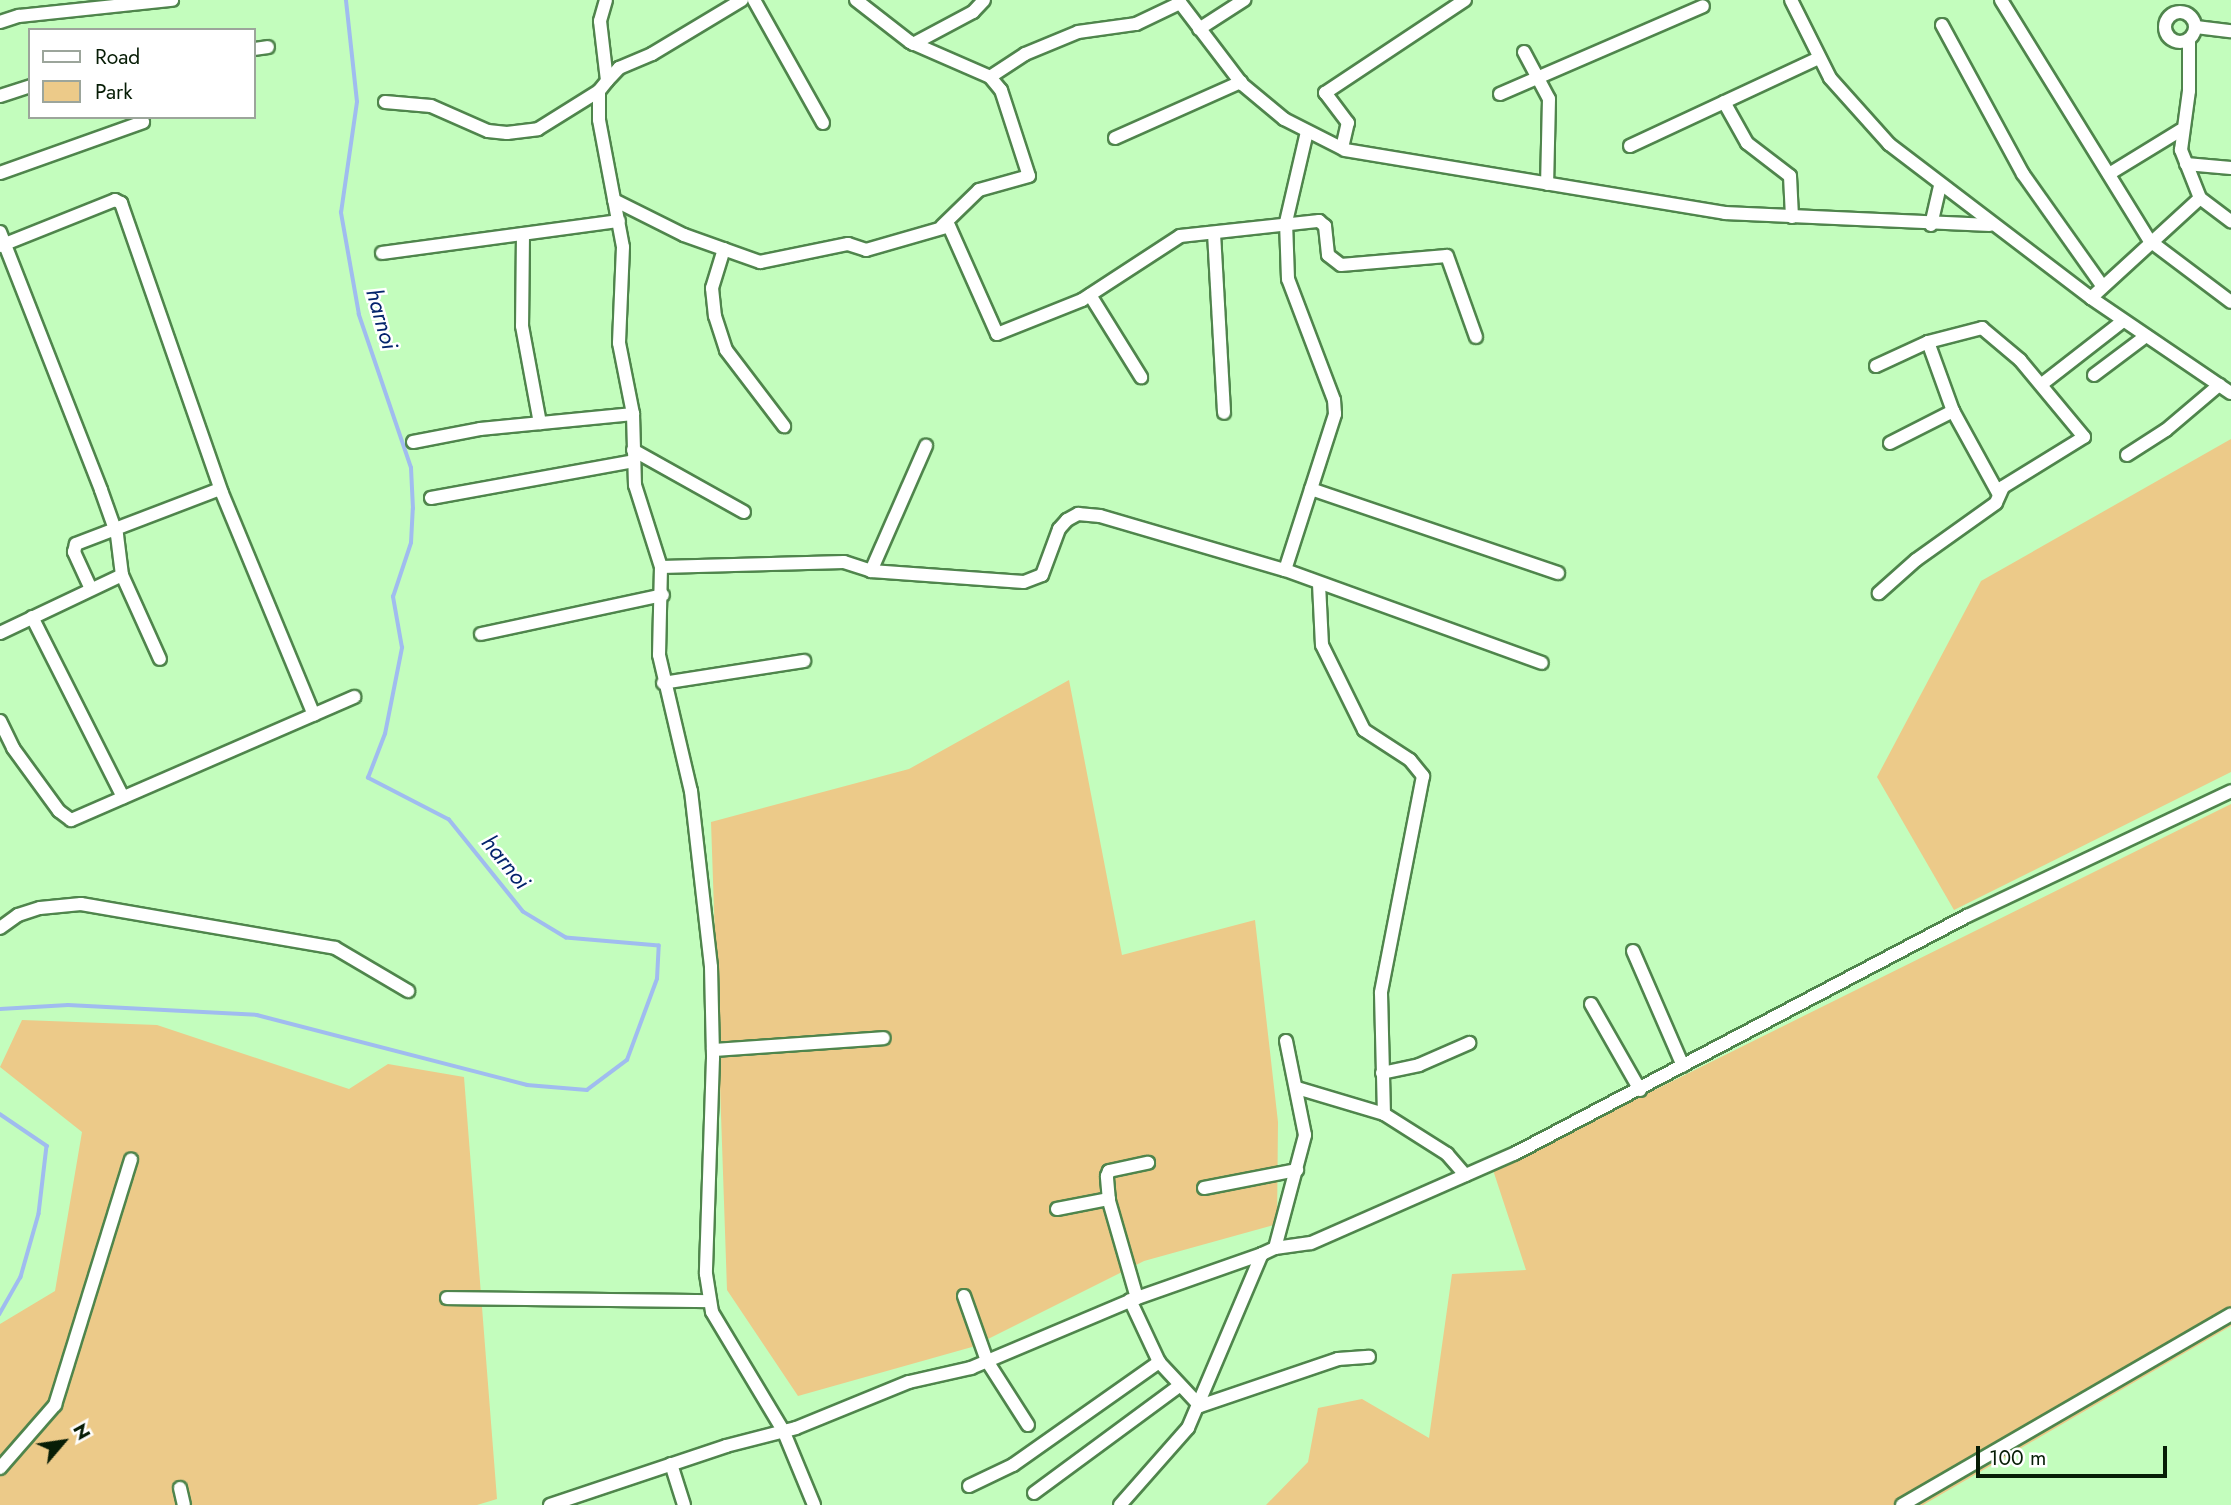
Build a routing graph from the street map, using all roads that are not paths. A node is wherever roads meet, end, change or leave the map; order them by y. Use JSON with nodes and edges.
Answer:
{"nodes":[{"id":1,"x":172,"y":0,"type":"edge"},
{"id":2,"x":606,"y":0,"type":"edge"},
{"id":3,"x":742,"y":0,"type":"edge"},
{"id":4,"x":754,"y":0,"type":"edge"},
{"id":5,"x":856,"y":0,"type":"edge"},
{"id":6,"x":984,"y":0,"type":"edge"},
{"id":7,"x":1244,"y":0,"type":"edge"},
{"id":8,"x":1465,"y":0,"type":"edge"},
{"id":9,"x":1791,"y":0,"type":"edge"},
{"id":10,"x":2001,"y":0,"type":"edge"},
{"id":11,"x":1179,"y":1,"type":"edge"},
{"id":12,"x":1703,"y":6,"type":"dead end"},
{"id":13,"x":2181,"y":6,"type":"edge"},
{"id":14,"x":0,"y":22,"type":"edge"},
{"id":15,"x":1942,"y":25,"type":"dead end"},
{"id":16,"x":2196,"y":27,"type":"junction"},
{"id":17,"x":1199,"y":29,"type":"junction"},
{"id":18,"x":2231,"y":31,"type":"edge"},
{"id":19,"x":2189,"y":40,"type":"junction"},
{"id":20,"x":913,"y":44,"type":"junction"},
{"id":21,"x":268,"y":47,"type":"dead end"},
{"id":22,"x":256,"y":49,"type":"edge"},
{"id":23,"x":1524,"y":52,"type":"dead end"},
{"id":24,"x":1819,"y":58,"type":"junction"},
{"id":25,"x":990,"y":76,"type":"junction"},
{"id":26,"x":1537,"y":78,"type":"junction"},
{"id":27,"x":607,"y":81,"type":"junction"},
{"id":28,"x":1241,"y":82,"type":"junction"},
{"id":29,"x":28,"y":87,"type":"edge"},
{"id":30,"x":599,"y":91,"type":"junction"},
{"id":31,"x":1500,"y":94,"type":"dead end"},
{"id":32,"x":0,"y":96,"type":"edge"},
{"id":33,"x":386,"y":102,"type":"dead end"},
{"id":34,"x":1724,"y":102,"type":"junction"},
{"id":35,"x":143,"y":122,"type":"dead end"},
{"id":36,"x":823,"y":123,"type":"dead end"},
{"id":37,"x":2181,"y":130,"type":"junction"},
{"id":38,"x":1307,"y":132,"type":"junction"},
{"id":39,"x":1115,"y":138,"type":"dead end"},
{"id":40,"x":1630,"y":146,"type":"dead end"},
{"id":41,"x":1342,"y":148,"type":"junction"},
{"id":42,"x":2186,"y":164,"type":"junction"},
{"id":43,"x":2231,"y":168,"type":"edge"},
{"id":44,"x":0,"y":173,"type":"edge"},
{"id":45,"x":2109,"y":174,"type":"junction"},
{"id":46,"x":1547,"y":184,"type":"junction"},
{"id":47,"x":1940,"y":186,"type":"junction"},
{"id":48,"x":2200,"y":198,"type":"junction"},
{"id":49,"x":614,"y":200,"type":"junction"},
{"id":50,"x":1792,"y":217,"type":"junction"},
{"id":51,"x":619,"y":221,"type":"junction"},
{"id":52,"x":2231,"y":221,"type":"edge"},
{"id":53,"x":1286,"y":222,"type":"junction"},
{"id":54,"x":1931,"y":225,"type":"junction"},
{"id":55,"x":1990,"y":225,"type":"junction"},
{"id":56,"x":942,"y":226,"type":"junction"},
{"id":57,"x":1214,"y":233,"type":"junction"},
{"id":58,"x":523,"y":234,"type":"junction"},
{"id":59,"x":2,"y":240,"type":"edge"},
{"id":60,"x":2150,"y":242,"type":"junction"},
{"id":61,"x":724,"y":249,"type":"junction"},
{"id":62,"x":382,"y":253,"type":"dead end"},
{"id":63,"x":2101,"y":284,"type":"junction"},
{"id":64,"x":1090,"y":295,"type":"junction"},
{"id":65,"x":2091,"y":298,"type":"junction"},
{"id":66,"x":2231,"y":302,"type":"edge"},
{"id":67,"x":2123,"y":321,"type":"junction"},
{"id":68,"x":2146,"y":336,"type":"junction"},
{"id":69,"x":1476,"y":337,"type":"dead end"},
{"id":70,"x":1928,"y":342,"type":"junction"},
{"id":71,"x":1875,"y":366,"type":"dead end"},
{"id":72,"x":2094,"y":375,"type":"dead end"},
{"id":73,"x":1141,"y":377,"type":"dead end"},
{"id":74,"x":2042,"y":384,"type":"junction"},
{"id":75,"x":2220,"y":385,"type":"junction"},
{"id":76,"x":2231,"y":393,"type":"edge"},
{"id":77,"x":1953,"y":411,"type":"junction"},
{"id":78,"x":1224,"y":413,"type":"dead end"},
{"id":79,"x":632,"y":414,"type":"junction"},
{"id":80,"x":540,"y":423,"type":"junction"},
{"id":81,"x":784,"y":426,"type":"dead end"},
{"id":82,"x":413,"y":442,"type":"dead end"},
{"id":83,"x":1891,"y":443,"type":"dead end"},
{"id":84,"x":926,"y":446,"type":"dead end"},
{"id":85,"x":634,"y":455,"type":"junction"},
{"id":86,"x":2127,"y":455,"type":"dead end"},
{"id":87,"x":220,"y":489,"type":"junction"},
{"id":88,"x":1311,"y":489,"type":"junction"},
{"id":89,"x":1998,"y":494,"type":"junction"},
{"id":90,"x":431,"y":498,"type":"dead end"},
{"id":91,"x":744,"y":512,"type":"dead end"},
{"id":92,"x":115,"y":528,"type":"junction"},
{"id":93,"x":661,"y":567,"type":"junction"},
{"id":94,"x":1285,"y":570,"type":"junction"},
{"id":95,"x":872,"y":571,"type":"junction"},
{"id":96,"x":1558,"y":573,"type":"dead end"},
{"id":97,"x":122,"y":575,"type":"junction"},
{"id":98,"x":1319,"y":584,"type":"junction"},
{"id":99,"x":91,"y":589,"type":"junction"},
{"id":100,"x":1879,"y":593,"type":"dead end"},
{"id":101,"x":663,"y":595,"type":"junction"},
{"id":102,"x":33,"y":617,"type":"junction"},
{"id":103,"x":0,"y":633,"type":"edge"},
{"id":104,"x":481,"y":634,"type":"dead end"},
{"id":105,"x":160,"y":659,"type":"dead end"},
{"id":106,"x":804,"y":661,"type":"dead end"},
{"id":107,"x":1542,"y":663,"type":"dead end"},
{"id":108,"x":663,"y":683,"type":"junction"},
{"id":109,"x":354,"y":697,"type":"dead end"},
{"id":110,"x":314,"y":716,"type":"junction"},
{"id":111,"x":0,"y":721,"type":"edge"},
{"id":112,"x":2231,"y":791,"type":"edge"},
{"id":113,"x":123,"y":797,"type":"junction"},
{"id":114,"x":0,"y":928,"type":"edge"},
{"id":115,"x":1633,"y":951,"type":"dead end"},
{"id":116,"x":408,"y":991,"type":"dead end"},
{"id":117,"x":1591,"y":1004,"type":"dead end"},
{"id":118,"x":884,"y":1038,"type":"dead end"},
{"id":119,"x":1286,"y":1041,"type":"dead end"},
{"id":120,"x":1469,"y":1043,"type":"dead end"},
{"id":121,"x":713,"y":1050,"type":"junction"},
{"id":122,"x":1683,"y":1066,"type":"junction"},
{"id":123,"x":1382,"y":1073,"type":"junction"},
{"id":124,"x":1297,"y":1088,"type":"junction"},
{"id":125,"x":1640,"y":1090,"type":"junction"},
{"id":126,"x":1384,"y":1114,"type":"junction"},
{"id":127,"x":131,"y":1160,"type":"dead end"},
{"id":128,"x":1148,"y":1163,"type":"dead end"},
{"id":129,"x":1297,"y":1170,"type":"junction"},
{"id":130,"x":1465,"y":1175,"type":"junction"},
{"id":131,"x":1205,"y":1188,"type":"dead end"},
{"id":132,"x":1109,"y":1199,"type":"junction"},
{"id":133,"x":1057,"y":1209,"type":"dead end"},
{"id":134,"x":1275,"y":1248,"type":"junction"},
{"id":135,"x":1262,"y":1254,"type":"junction"},
{"id":136,"x":964,"y":1296,"type":"dead end"},
{"id":137,"x":447,"y":1298,"type":"dead end"},
{"id":138,"x":1133,"y":1299,"type":"junction"},
{"id":139,"x":710,"y":1301,"type":"junction"},
{"id":140,"x":2231,"y":1314,"type":"edge"},
{"id":141,"x":1369,"y":1357,"type":"dead end"},
{"id":142,"x":987,"y":1361,"type":"junction"},
{"id":143,"x":1159,"y":1362,"type":"junction"},
{"id":144,"x":1179,"y":1386,"type":"junction"},
{"id":145,"x":1200,"y":1406,"type":"junction"},
{"id":146,"x":1028,"y":1425,"type":"dead end"},
{"id":147,"x":783,"y":1430,"type":"junction"},
{"id":148,"x":671,"y":1464,"type":"junction"},
{"id":149,"x":0,"y":1468,"type":"edge"},
{"id":150,"x":968,"y":1486,"type":"dead end"},
{"id":151,"x":180,"y":1489,"type":"dead end"},
{"id":152,"x":1034,"y":1493,"type":"dead end"},
{"id":153,"x":184,"y":1505,"type":"edge"},
{"id":154,"x":550,"y":1505,"type":"edge"},
{"id":155,"x":684,"y":1505,"type":"edge"},
{"id":156,"x":814,"y":1505,"type":"edge"},
{"id":157,"x":1120,"y":1505,"type":"edge"},
{"id":158,"x":1902,"y":1505,"type":"edge"}],
"edges":[{"from":1,"to":14,"type":"street"},
{"from":2,"to":27,"type":"street"},
{"from":3,"to":27,"type":"street"},
{"from":4,"to":36,"type":"street"},
{"from":5,"to":20,"type":"street"},
{"from":6,"to":20,"type":"street"},
{"from":7,"to":17,"type":"street"},
{"from":8,"to":41,"type":"street"},
{"from":9,"to":24,"type":"street"},
{"from":10,"to":45,"type":"street"},
{"from":11,"to":17,"type":"street"},
{"from":11,"to":25,"type":"street"},
{"from":12,"to":26,"type":"street"},
{"from":13,"to":16,"type":"street"},
{"from":13,"to":19,"type":"street"},
{"from":15,"to":63,"type":"street"},
{"from":16,"to":18,"type":"street"},
{"from":16,"to":19,"type":"street"},
{"from":17,"to":28,"type":"street"},
{"from":19,"to":37,"type":"street"},
{"from":20,"to":25,"type":"street"},
{"from":21,"to":22,"type":"street"},
{"from":23,"to":26,"type":"street"},
{"from":24,"to":34,"type":"street"},
{"from":24,"to":47,"type":"street"},
{"from":25,"to":56,"type":"street"},
{"from":26,"to":31,"type":"street"},
{"from":26,"to":46,"type":"street"},
{"from":27,"to":30,"type":"street"},
{"from":28,"to":38,"type":"street"},
{"from":28,"to":39,"type":"street"},
{"from":29,"to":32,"type":"street"},
{"from":30,"to":33,"type":"street"},
{"from":30,"to":49,"type":"street"},
{"from":34,"to":40,"type":"street"},
{"from":34,"to":50,"type":"street"},
{"from":35,"to":44,"type":"street"},
{"from":37,"to":42,"type":"street"},
{"from":37,"to":45,"type":"street"},
{"from":38,"to":41,"type":"street"},
{"from":38,"to":53,"type":"street"},
{"from":41,"to":46,"type":"street"},
{"from":42,"to":43,"type":"street"},
{"from":42,"to":48,"type":"street"},
{"from":45,"to":60,"type":"street"},
{"from":46,"to":50,"type":"street"},
{"from":47,"to":54,"type":"street"},
{"from":47,"to":55,"type":"street"},
{"from":48,"to":52,"type":"street"},
{"from":48,"to":60,"type":"street"},
{"from":49,"to":51,"type":"street"},
{"from":49,"to":61,"type":"street"},
{"from":50,"to":54,"type":"street"},
{"from":51,"to":58,"type":"street"},
{"from":51,"to":79,"type":"street"},
{"from":53,"to":57,"type":"street"},
{"from":53,"to":69,"type":"street"},
{"from":53,"to":88,"type":"street"},
{"from":54,"to":55,"type":"street"},
{"from":55,"to":65,"type":"street"},
{"from":56,"to":61,"type":"street"},
{"from":56,"to":64,"type":"street"},
{"from":57,"to":64,"type":"street"},
{"from":57,"to":78,"type":"street"},
{"from":58,"to":62,"type":"street"},
{"from":58,"to":80,"type":"street"},
{"from":59,"to":87,"type":"street"},
{"from":59,"to":92,"type":"street"},
{"from":60,"to":63,"type":"street"},
{"from":60,"to":66,"type":"street"},
{"from":61,"to":81,"type":"street"},
{"from":63,"to":65,"type":"street"},
{"from":64,"to":73,"type":"street"},
{"from":65,"to":67,"type":"street"},
{"from":67,"to":68,"type":"street"},
{"from":67,"to":74,"type":"street"},
{"from":68,"to":72,"type":"street"},
{"from":68,"to":75,"type":"street"},
{"from":70,"to":71,"type":"street"},
{"from":70,"to":74,"type":"street"},
{"from":70,"to":77,"type":"street"},
{"from":74,"to":89,"type":"street"},
{"from":75,"to":76,"type":"street"},
{"from":75,"to":86,"type":"street"},
{"from":77,"to":83,"type":"street"},
{"from":77,"to":89,"type":"street"},
{"from":79,"to":80,"type":"street"},
{"from":79,"to":85,"type":"street"},
{"from":80,"to":82,"type":"street"},
{"from":84,"to":95,"type":"street"},
{"from":85,"to":90,"type":"street"},
{"from":85,"to":91,"type":"street"},
{"from":85,"to":93,"type":"street"},
{"from":87,"to":92,"type":"street"},
{"from":87,"to":110,"type":"street"},
{"from":88,"to":94,"type":"street"},
{"from":88,"to":96,"type":"street"},
{"from":89,"to":100,"type":"street"},
{"from":92,"to":97,"type":"street"},
{"from":92,"to":99,"type":"street"},
{"from":93,"to":95,"type":"street"},
{"from":93,"to":101,"type":"street"},
{"from":94,"to":95,"type":"street"},
{"from":94,"to":98,"type":"street"},
{"from":97,"to":99,"type":"street"},
{"from":97,"to":105,"type":"street"},
{"from":98,"to":107,"type":"street"},
{"from":98,"to":123,"type":"street"},
{"from":99,"to":102,"type":"street"},
{"from":101,"to":104,"type":"street"},
{"from":101,"to":108,"type":"street"},
{"from":102,"to":103,"type":"street"},
{"from":102,"to":113,"type":"street"},
{"from":106,"to":108,"type":"street"},
{"from":108,"to":121,"type":"street"},
{"from":109,"to":110,"type":"street"},
{"from":110,"to":113,"type":"street"},
{"from":111,"to":113,"type":"street"},
{"from":112,"to":122,"type":"street"},
{"from":114,"to":116,"type":"street"},
{"from":115,"to":122,"type":"street"},
{"from":117,"to":125,"type":"street"},
{"from":118,"to":121,"type":"street"},
{"from":119,"to":124,"type":"street"},
{"from":120,"to":123,"type":"street"},
{"from":121,"to":139,"type":"street"},
{"from":122,"to":125,"type":"street"},
{"from":123,"to":126,"type":"street"},
{"from":124,"to":126,"type":"street"},
{"from":124,"to":129,"type":"street"},
{"from":125,"to":130,"type":"street"},
{"from":126,"to":130,"type":"street"},
{"from":127,"to":149,"type":"street"},
{"from":128,"to":132,"type":"street"},
{"from":129,"to":131,"type":"street"},
{"from":129,"to":134,"type":"street"},
{"from":130,"to":134,"type":"street"},
{"from":132,"to":133,"type":"street"},
{"from":132,"to":138,"type":"street"},
{"from":134,"to":135,"type":"street"},
{"from":135,"to":138,"type":"street"},
{"from":135,"to":145,"type":"street"},
{"from":136,"to":142,"type":"street"},
{"from":137,"to":139,"type":"street"},
{"from":138,"to":142,"type":"street"},
{"from":138,"to":143,"type":"street"},
{"from":139,"to":147,"type":"street"},
{"from":140,"to":158,"type":"street"},
{"from":141,"to":145,"type":"street"},
{"from":142,"to":146,"type":"street"},
{"from":142,"to":147,"type":"street"},
{"from":143,"to":144,"type":"street"},
{"from":143,"to":150,"type":"street"},
{"from":144,"to":145,"type":"street"},
{"from":144,"to":152,"type":"street"},
{"from":145,"to":157,"type":"street"},
{"from":147,"to":148,"type":"street"},
{"from":147,"to":156,"type":"street"},
{"from":148,"to":154,"type":"street"},
{"from":148,"to":155,"type":"street"},
{"from":151,"to":153,"type":"street"}]}
